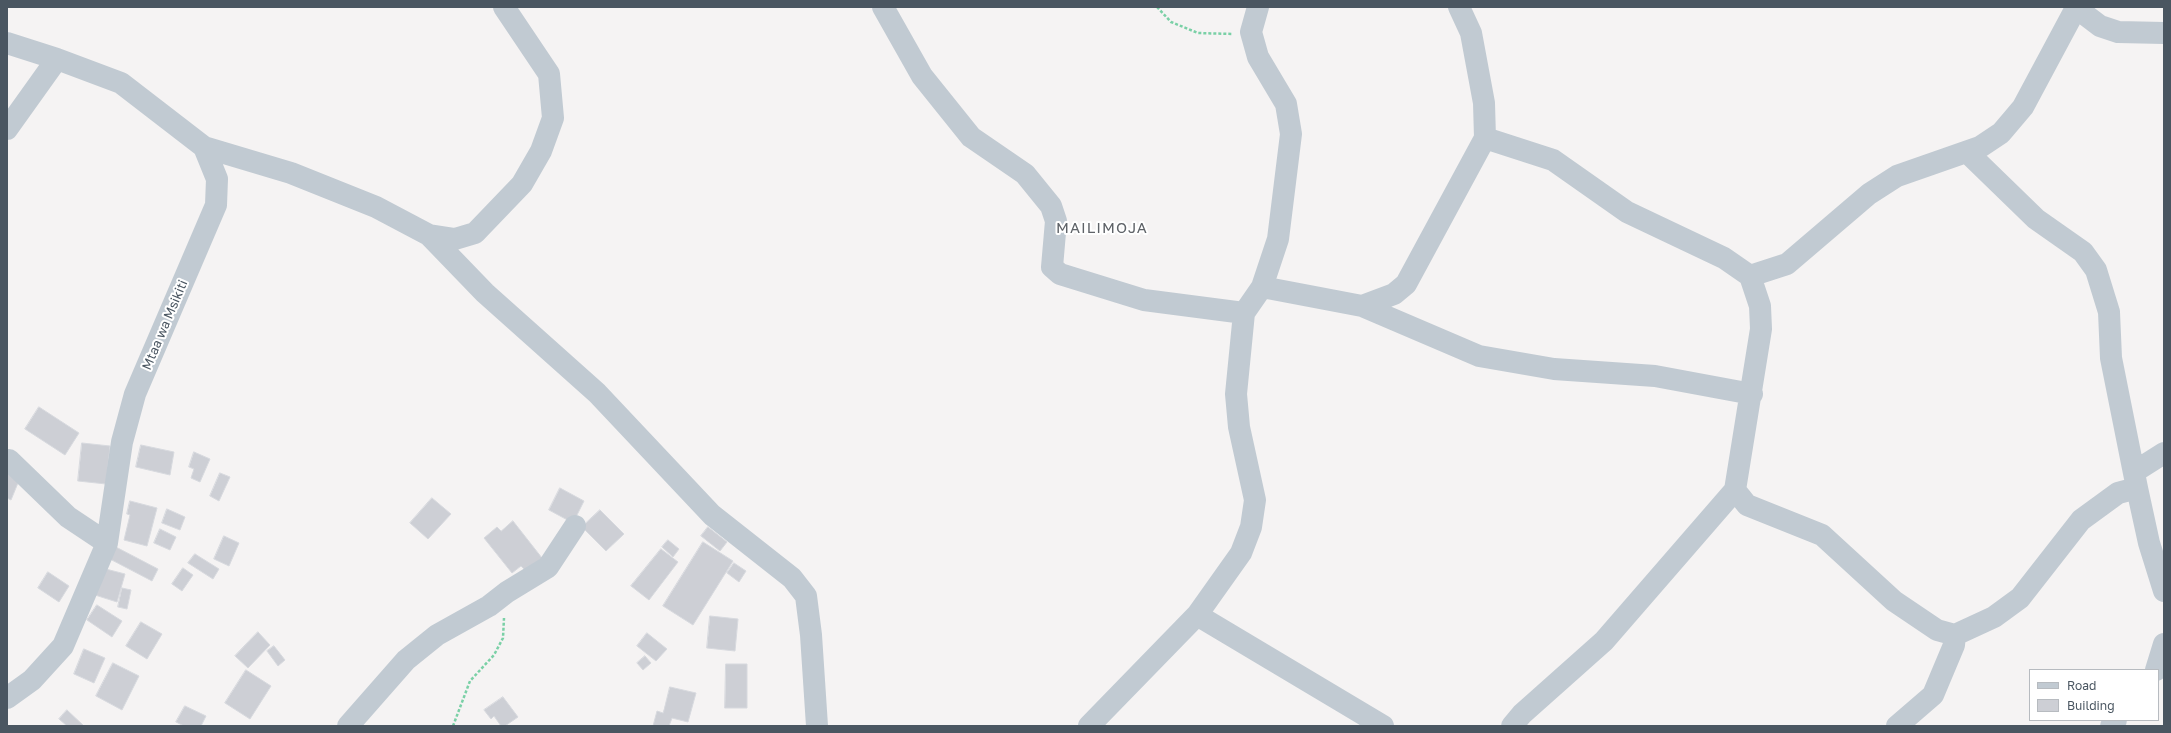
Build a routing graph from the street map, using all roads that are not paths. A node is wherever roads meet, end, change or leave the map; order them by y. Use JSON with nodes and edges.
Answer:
{"nodes":[{"id":1,"x":504,"y":7,"type":"edge"},
{"id":2,"x":883,"y":7,"type":"edge"},
{"id":3,"x":1258,"y":7,"type":"edge"},
{"id":4,"x":1459,"y":7,"type":"edge"},
{"id":5,"x":2075,"y":8,"type":"edge"},
{"id":6,"x":2164,"y":33,"type":"edge"},
{"id":7,"x":7,"y":43,"type":"edge"},
{"id":8,"x":57,"y":59,"type":"junction"},
{"id":9,"x":7,"y":129,"type":"edge"},
{"id":10,"x":1484,"y":138,"type":"junction"},
{"id":11,"x":204,"y":147,"type":"junction"},
{"id":12,"x":1967,"y":152,"type":"junction"},
{"id":13,"x":429,"y":235,"type":"junction"},
{"id":14,"x":1750,"y":276,"type":"junction"},
{"id":15,"x":1262,"y":286,"type":"junction"},
{"id":16,"x":1362,"y":306,"type":"junction"},
{"id":17,"x":1244,"y":313,"type":"junction"},
{"id":18,"x":1752,"y":394,"type":"junction"},
{"id":19,"x":2164,"y":453,"type":"edge"},
{"id":20,"x":9,"y":460,"type":"dead end"},
{"id":21,"x":2135,"y":480,"type":"junction"},
{"id":22,"x":1735,"y":490,"type":"junction"},
{"id":23,"x":575,"y":526,"type":"dead end"},
{"id":24,"x":107,"y":543,"type":"junction"},
{"id":25,"x":2156,"y":544,"type":"edge"},
{"id":26,"x":2164,"y":591,"type":"edge"},
{"id":27,"x":1198,"y":615,"type":"junction"},
{"id":28,"x":1955,"y":635,"type":"junction"},
{"id":29,"x":2164,"y":644,"type":"edge"},
{"id":30,"x":2156,"y":669,"type":"edge"},
{"id":31,"x":7,"y":698,"type":"edge"},
{"id":32,"x":348,"y":726,"type":"edge"},
{"id":33,"x":817,"y":726,"type":"edge"},
{"id":34,"x":1090,"y":726,"type":"edge"},
{"id":35,"x":1383,"y":726,"type":"edge"},
{"id":36,"x":1512,"y":726,"type":"edge"},
{"id":37,"x":1897,"y":726,"type":"edge"}],
"edges":[{"from":1,"to":13,"type":"street"},
{"from":2,"to":17,"type":"street"},
{"from":3,"to":15,"type":"street"},
{"from":4,"to":10,"type":"street"},
{"from":5,"to":6,"type":"street"},
{"from":5,"to":12,"type":"street"},
{"from":7,"to":8,"type":"street"},
{"from":8,"to":9,"type":"street"},
{"from":8,"to":11,"type":"street"},
{"from":10,"to":14,"type":"street"},
{"from":10,"to":16,"type":"street"},
{"from":11,"to":13,"type":"street"},
{"from":11,"to":24,"type":"street","name":"Mtaa wa Msikiti"},
{"from":12,"to":14,"type":"street"},
{"from":12,"to":21,"type":"street"},
{"from":13,"to":33,"type":"street"},
{"from":14,"to":18,"type":"street"},
{"from":15,"to":16,"type":"street"},
{"from":15,"to":17,"type":"street"},
{"from":16,"to":18,"type":"street"},
{"from":17,"to":27,"type":"street"},
{"from":18,"to":22,"type":"street"},
{"from":19,"to":21,"type":"street"},
{"from":20,"to":24,"type":"street"},
{"from":21,"to":25,"type":"street"},
{"from":21,"to":28,"type":"street"},
{"from":22,"to":28,"type":"street"},
{"from":22,"to":36,"type":"street"},
{"from":23,"to":32,"type":"street"},
{"from":24,"to":31,"type":"street","name":"Mtaa wa Msikiti"},
{"from":25,"to":26,"type":"street"},
{"from":27,"to":34,"type":"street"},
{"from":27,"to":35,"type":"street"},
{"from":28,"to":37,"type":"street"},
{"from":29,"to":30,"type":"street"}]}
